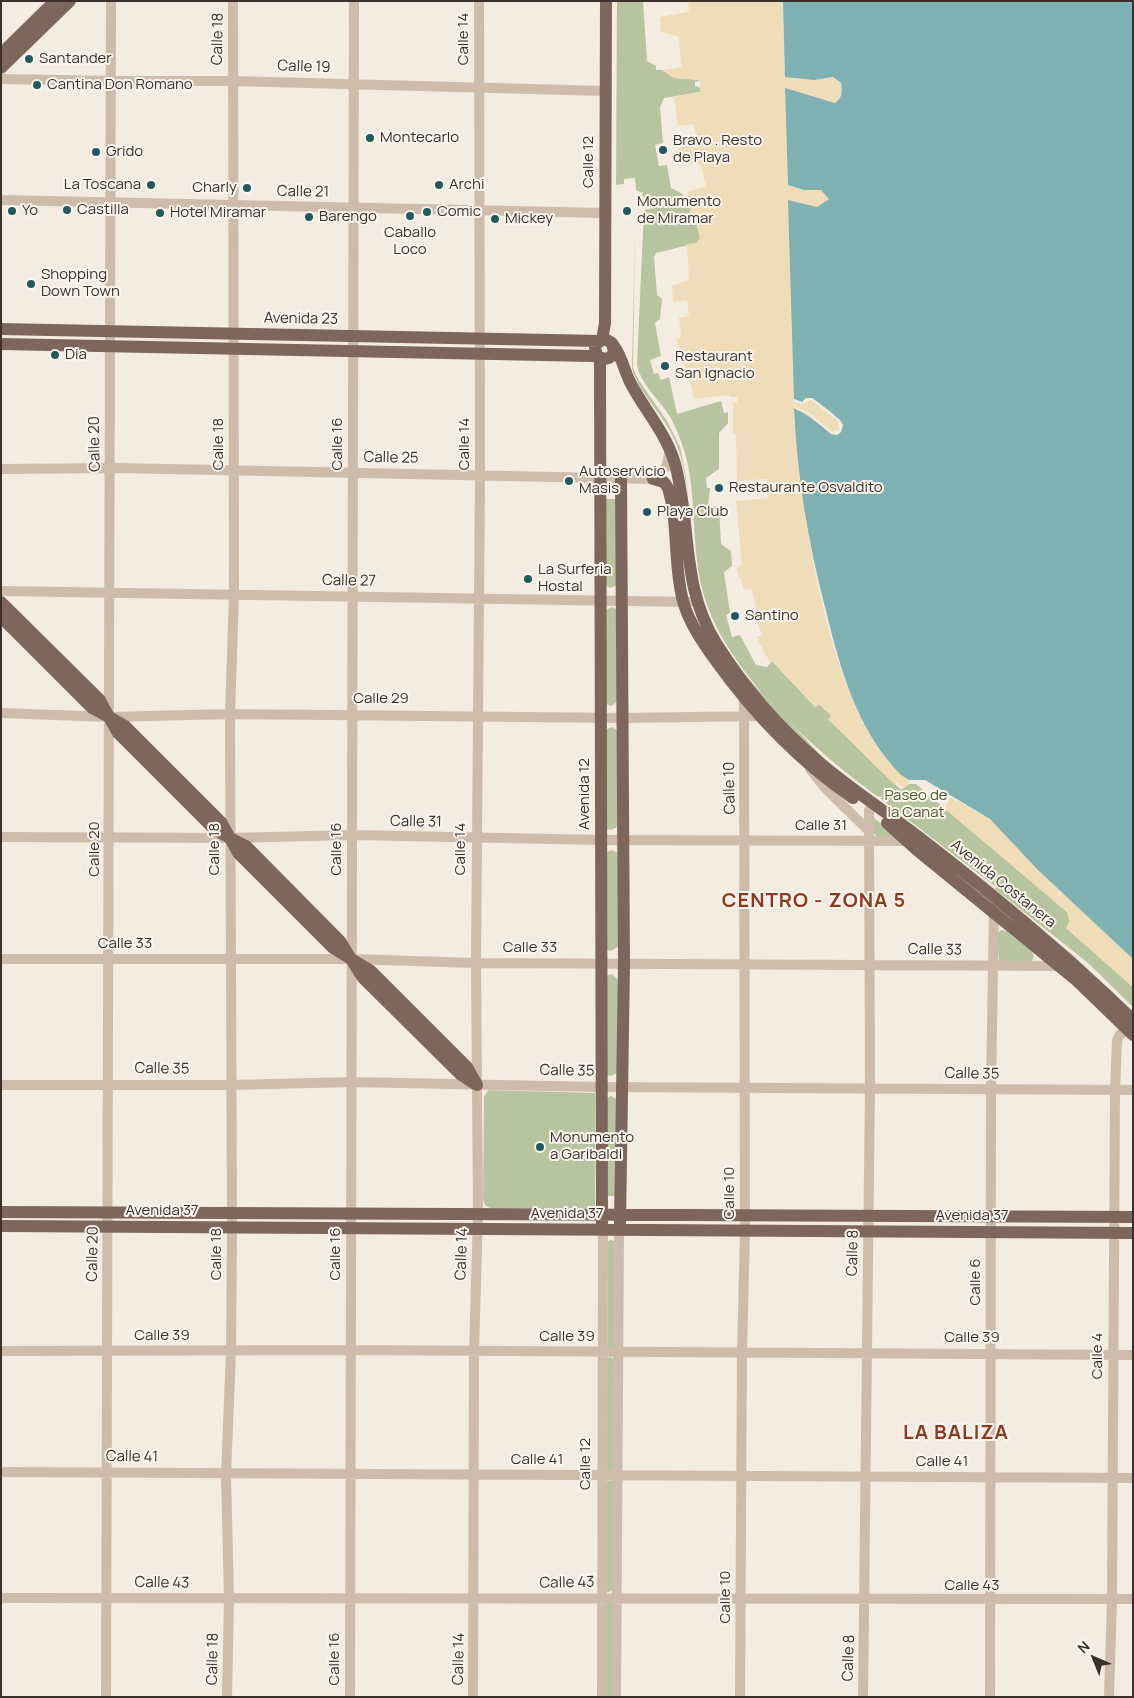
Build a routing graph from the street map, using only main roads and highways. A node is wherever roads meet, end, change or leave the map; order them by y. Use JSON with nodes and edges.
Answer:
{"nodes":[{"id":1,"x":55,"y":1,"type":"edge"},
{"id":2,"x":70,"y":1,"type":"edge"},
{"id":3,"x":606,"y":1,"type":"edge"},
{"id":4,"x":1,"y":54,"type":"edge"},
{"id":5,"x":1,"y":68,"type":"edge"},
{"id":6,"x":1,"y":329,"type":"edge"},
{"id":7,"x":607,"y":342,"type":"junction"},
{"id":8,"x":1,"y":344,"type":"edge"},
{"id":9,"x":599,"y":357,"type":"junction"},
{"id":10,"x":621,"y":479,"type":"road end"},
{"id":11,"x":652,"y":479,"type":"road end"},
{"id":12,"x":1,"y":602,"type":"edge"},
{"id":13,"x":690,"y":602,"type":"junction"},
{"id":14,"x":1,"y":617,"type":"edge"},
{"id":15,"x":748,"y":695,"type":"junction"},
{"id":16,"x":109,"y":717,"type":"junction"},
{"id":17,"x":915,"y":840,"type":"junction"},
{"id":18,"x":1131,"y":1026,"type":"edge"},
{"id":19,"x":477,"y":1085,"type":"road end"},
{"id":20,"x":1,"y":1212,"type":"edge"},
{"id":21,"x":600,"y":1215,"type":"junction"},
{"id":22,"x":622,"y":1215,"type":"junction"},
{"id":23,"x":1133,"y":1217,"type":"edge"},
{"id":24,"x":1,"y":1226,"type":"edge"},
{"id":25,"x":603,"y":1230,"type":"junction"},
{"id":26,"x":619,"y":1231,"type":"junction"},
{"id":27,"x":1133,"y":1233,"type":"edge"}],
"edges":[{"from":1,"to":4,"type":"main road"},
{"from":2,"to":5,"type":"main road"},
{"from":3,"to":7,"type":"main road","name":"Calle 12"},
{"from":6,"to":7,"type":"main road","name":"Avenida 23"},
{"from":7,"to":9,"type":"main road"},
{"from":7,"to":13,"type":"main road","name":"Avenida Costanera"},
{"from":8,"to":9,"type":"main road","name":"Avenida 23"},
{"from":9,"to":21,"type":"main road","name":"Avenida 12"},
{"from":10,"to":22,"type":"main road"},
{"from":11,"to":13,"type":"main road","name":"Avenida Costanera"},
{"from":12,"to":16,"type":"main road"},
{"from":13,"to":15,"type":"main road","name":"Avenida Costanera"},
{"from":14,"to":16,"type":"main road"},
{"from":15,"to":17,"type":"main road","name":"Avenida Costanera"},
{"from":15,"to":17,"type":"main road","name":"Avenida Costanera"},
{"from":16,"to":19,"type":"main road"},
{"from":17,"to":18,"type":"main road","name":"Avenida Costanera"},
{"from":17,"to":18,"type":"main road","name":"Avenida Costanera"},
{"from":20,"to":21,"type":"main road","name":"Avenida 37"},
{"from":21,"to":22,"type":"main road","name":"Avenida 37"},
{"from":21,"to":25,"type":"main road","name":"Avenida 12"},
{"from":22,"to":23,"type":"main road","name":"Avenida 37"},
{"from":22,"to":26,"type":"main road"},
{"from":24,"to":25,"type":"main road","name":"Avenida 37"},
{"from":25,"to":26,"type":"main road","name":"Avenida 37"},
{"from":26,"to":27,"type":"main road","name":"Avenida 37"}]}
